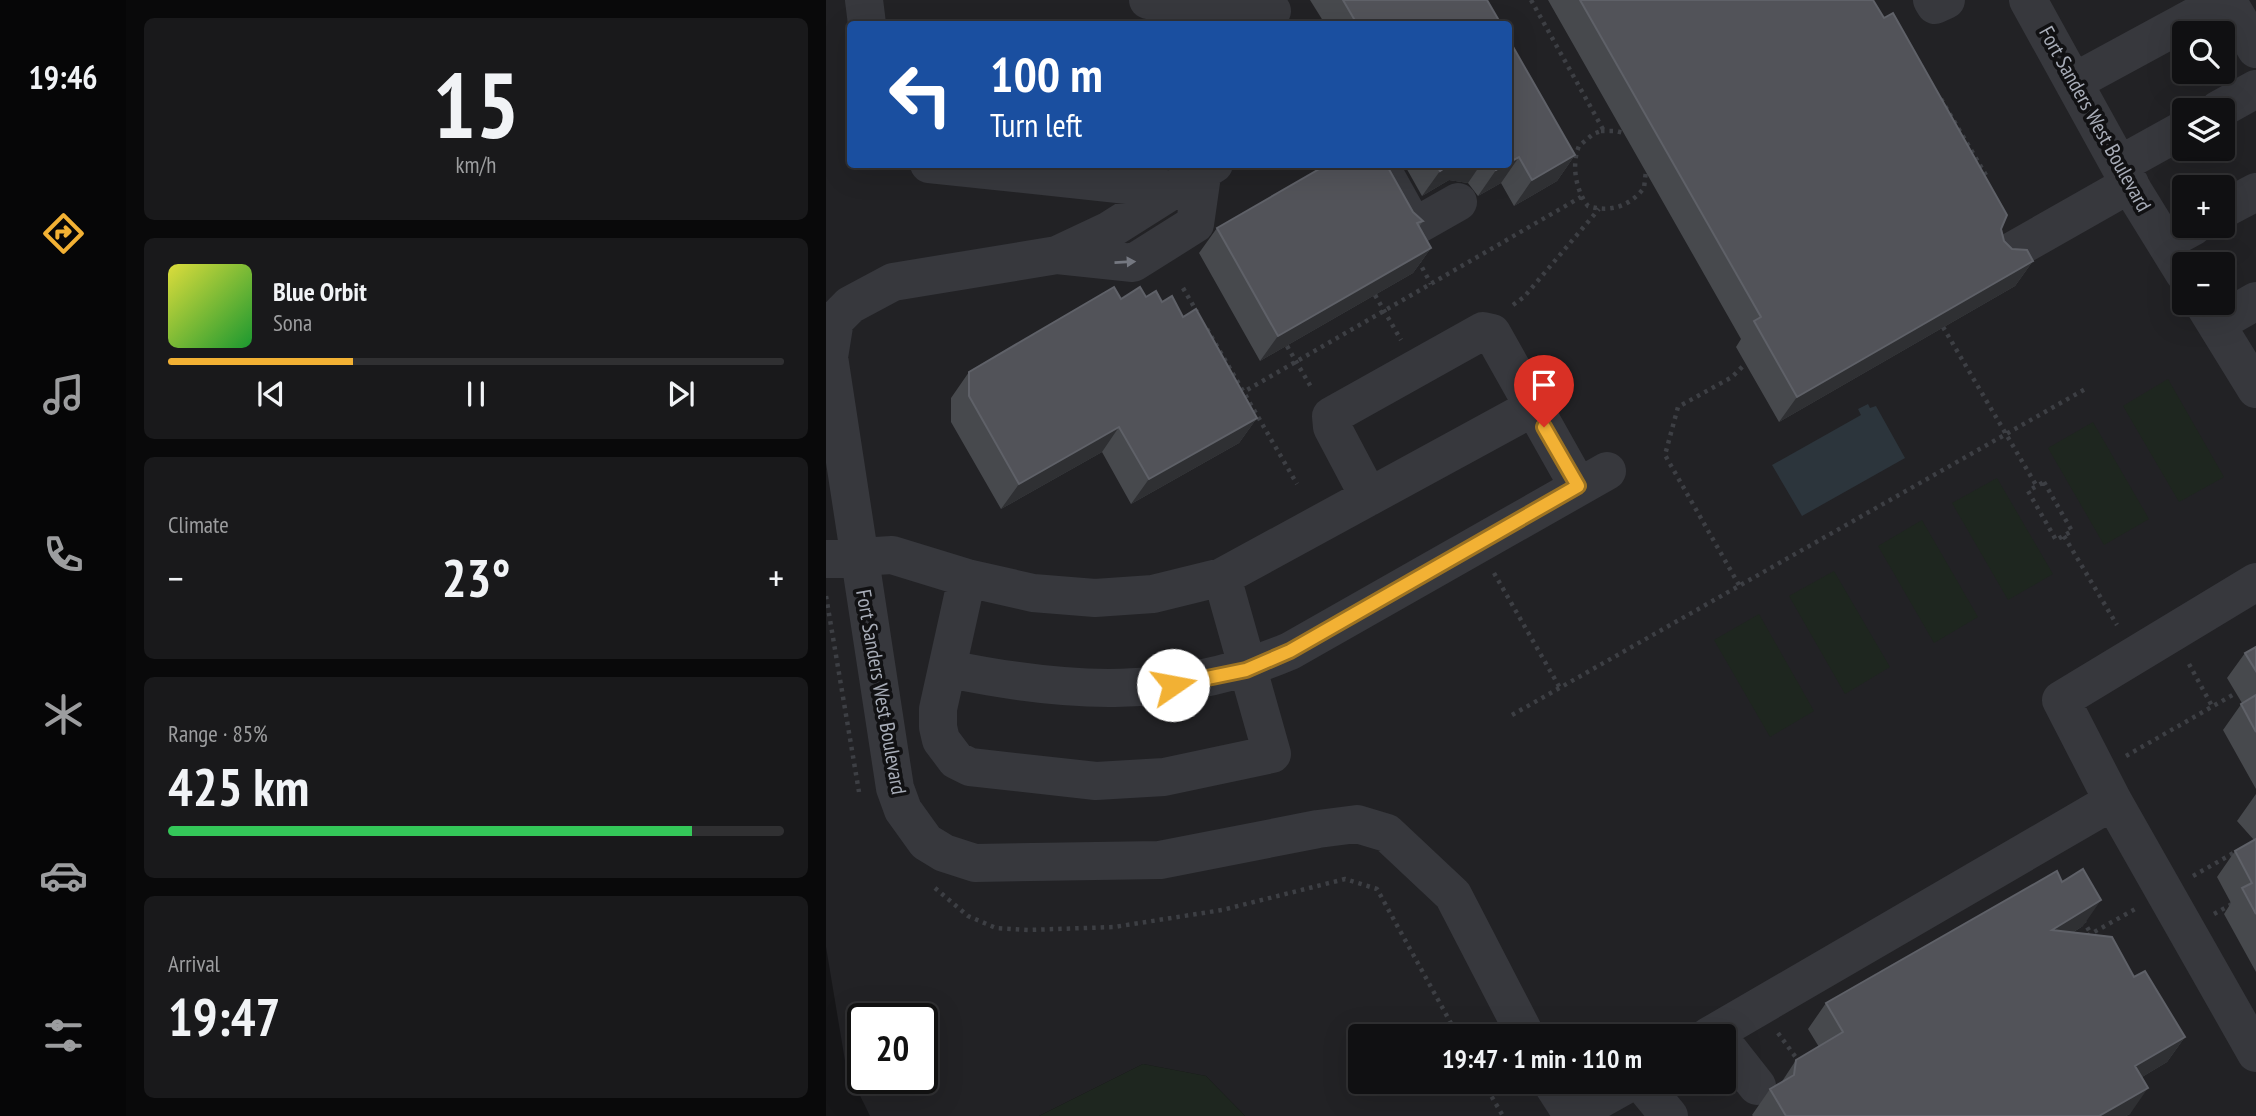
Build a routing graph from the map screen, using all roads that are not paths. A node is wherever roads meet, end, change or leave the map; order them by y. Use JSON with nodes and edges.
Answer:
{"nodes":[{"id":1,"x":864,"y":0,"type":"edge"},
{"id":2,"x":1148,"y":0,"type":"edge"},
{"id":3,"x":1932,"y":0,"type":"edge"},
{"id":4,"x":1946,"y":0,"type":"edge"},
{"id":5,"x":2226,"y":0,"type":"edge"},
{"id":6,"x":2031,"y":1,"type":"edge"},
{"id":7,"x":1258,"y":11,"type":"edge"},
{"id":8,"x":867,"y":21,"type":"edge"},
{"id":9,"x":2256,"y":49,"type":"edge"},
{"id":10,"x":2074,"y":82,"type":"junction"},
{"id":11,"x":2256,"y":89,"type":"edge"},
{"id":12,"x":2235,"y":101,"type":"edge"},
{"id":13,"x":2172,"y":138,"type":"edge"},
{"id":14,"x":1011,"y":168,"type":"edge"},
{"id":15,"x":1381,"y":168,"type":"edge"},
{"id":16,"x":2124,"y":175,"type":"junction"},
{"id":17,"x":1197,"y":177,"type":"edge"},
{"id":18,"x":2256,"y":192,"type":"edge"},
{"id":19,"x":1458,"y":202,"type":"dead end"},
{"id":20,"x":2235,"y":203,"type":"edge"},
{"id":21,"x":2181,"y":247,"type":"edge"},
{"id":22,"x":2005,"y":254,"type":"edge"},
{"id":23,"x":2256,"y":301,"type":"edge"},
{"id":24,"x":2235,"y":306,"type":"edge"},
{"id":25,"x":2210,"y":315,"type":"edge"},
{"id":26,"x":2256,"y":389,"type":"edge"},
{"id":27,"x":1532,"y":408,"type":"junction"},
{"id":28,"x":1369,"y":497,"type":"junction"},
{"id":29,"x":842,"y":557,"type":"edge"},
{"id":30,"x":1222,"y":577,"type":"junction"},
{"id":31,"x":967,"y":578,"type":"junction"},
{"id":32,"x":2256,"y":582,"type":"edge"},
{"id":33,"x":949,"y":668,"type":"junction"},
{"id":34,"x":1246,"y":670,"type":"junction"},
{"id":35,"x":2106,"y":787,"type":"junction"},
{"id":36,"x":1520,"y":1024,"type":"edge"},
{"id":37,"x":1736,"y":1024,"type":"edge"},
{"id":38,"x":2256,"y":1052,"type":"edge"},
{"id":39,"x":1736,"y":1061,"type":"edge"},
{"id":40,"x":1757,"y":1086,"type":"dead end"},
{"id":41,"x":1558,"y":1094,"type":"edge"},
{"id":42,"x":1610,"y":1094,"type":"edge"},
{"id":43,"x":1651,"y":1094,"type":"edge"},
{"id":44,"x":1573,"y":1115,"type":"edge"},
{"id":45,"x":1669,"y":1116,"type":"edge"}],
"edges":[{"from":1,"to":8,"type":"lane"},
{"from":2,"to":7,"type":"lane"},
{"from":3,"to":4,"type":"lane"},
{"from":5,"to":9,"type":"lane"},
{"from":5,"to":10,"type":"lane"},
{"from":6,"to":10,"type":"lane","name":"Fort Sanders West Boulevard"},
{"from":10,"to":16,"type":"lane","name":"Fort Sanders West Boulevard"},
{"from":11,"to":12,"type":"lane"},
{"from":13,"to":16,"type":"lane"},
{"from":14,"to":17,"type":"lane"},
{"from":15,"to":19,"type":"lane"},
{"from":16,"to":21,"type":"lane","name":"Fort Sanders West Boulevard"},
{"from":16,"to":22,"type":"lane"},
{"from":17,"to":29,"type":"lane","name":"Fort Sanders West Boulevard"},
{"from":18,"to":20,"type":"lane"},
{"from":23,"to":24,"type":"lane"},
{"from":25,"to":26,"type":"lane"},
{"from":27,"to":28,"type":"lane"},
{"from":27,"to":28,"type":"lane"},
{"from":27,"to":34,"type":"lane"},
{"from":28,"to":30,"type":"lane"},
{"from":29,"to":31,"type":"lane"},
{"from":29,"to":36,"type":"lane","name":"Fort Sanders West Boulevard"},
{"from":30,"to":31,"type":"lane"},
{"from":30,"to":34,"type":"lane"},
{"from":31,"to":33,"type":"lane"},
{"from":32,"to":35,"type":"lane"},
{"from":33,"to":34,"type":"lane"},
{"from":33,"to":34,"type":"lane"},
{"from":35,"to":37,"type":"lane"},
{"from":35,"to":38,"type":"lane"},
{"from":39,"to":40,"type":"lane"},
{"from":41,"to":44,"type":"lane"},
{"from":42,"to":44,"type":"lane"},
{"from":43,"to":45,"type":"lane"}]}
